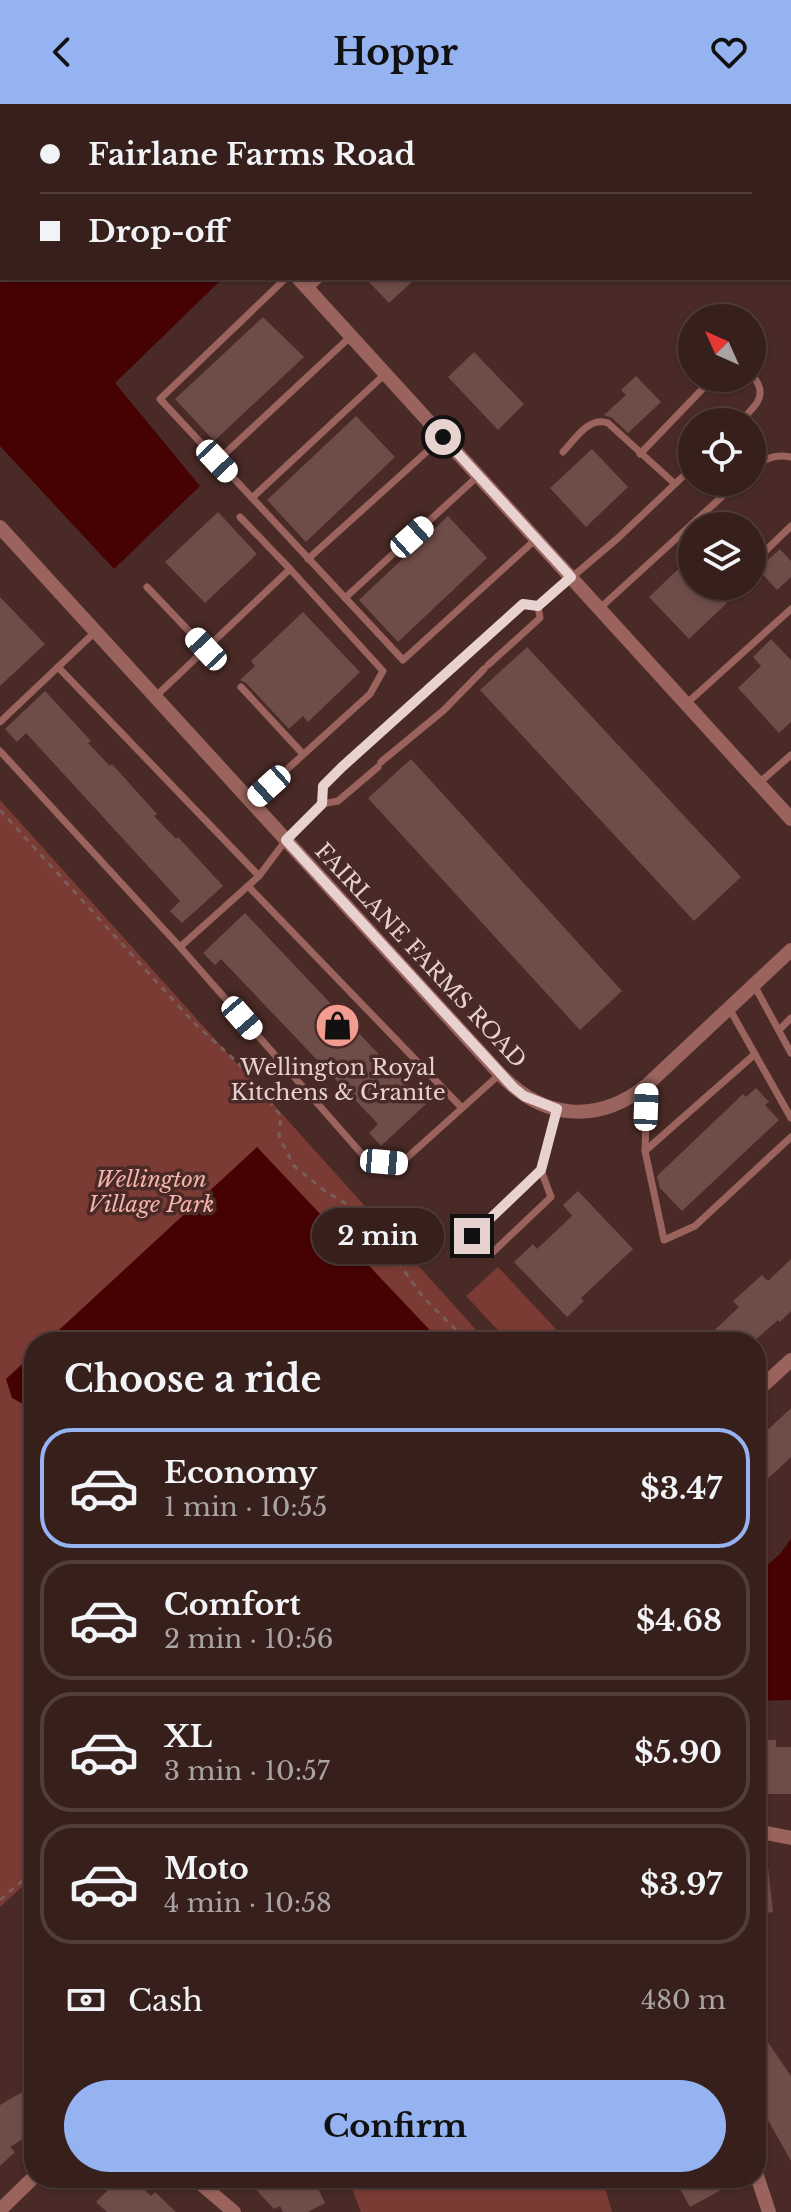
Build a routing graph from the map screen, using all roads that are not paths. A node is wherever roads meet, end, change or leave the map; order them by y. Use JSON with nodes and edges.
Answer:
{"nodes":[{"id":1,"x":284,"y":280,"type":"edge"},
{"id":2,"x":303,"y":284,"type":"edge"},
{"id":3,"x":351,"y":336,"type":"junction"},
{"id":4,"x":385,"y":374,"type":"junction"},
{"id":5,"x":700,"y":392,"type":"edge"},
{"id":6,"x":443,"y":437,"type":"junction"},
{"id":7,"x":563,"y":452,"type":"dead end"},
{"id":8,"x":640,"y":454,"type":"junction"},
{"id":9,"x":791,"y":457,"type":"edge"},
{"id":10,"x":766,"y":460,"type":"edge"},
{"id":11,"x":217,"y":461,"type":"junction"},
{"id":12,"x":478,"y":476,"type":"junction"},
{"id":13,"x":678,"y":481,"type":"edge"},
{"id":14,"x":675,"y":484,"type":"junction"},
{"id":15,"x":725,"y":496,"type":"edge"},
{"id":16,"x":252,"y":498,"type":"junction"},
{"id":17,"x":709,"y":512,"type":"edge"},
{"id":18,"x":240,"y":517,"type":"dead end"},
{"id":19,"x":791,"y":526,"type":"edge"},
{"id":20,"x":0,"y":527,"type":"edge"},
{"id":21,"x":536,"y":539,"type":"junction"},
{"id":22,"x":678,"y":542,"type":"edge"},
{"id":23,"x":766,"y":550,"type":"edge"},
{"id":24,"x":308,"y":559,"type":"junction"},
{"id":25,"x":290,"y":569,"type":"junction"},
{"id":26,"x":571,"y":577,"type":"junction"},
{"id":27,"x":147,"y":587,"type":"dead end"},
{"id":28,"x":345,"y":598,"type":"junction"},
{"id":29,"x":538,"y":606,"type":"junction"},
{"id":30,"x":599,"y":609,"type":"junction"},
{"id":31,"x":791,"y":609,"type":"edge"},
{"id":32,"x":96,"y":631,"type":"junction"},
{"id":33,"x":206,"y":649,"type":"junction"},
{"id":34,"x":58,"y":667,"type":"junction"},
{"id":35,"x":241,"y":687,"type":"dead end"},
{"id":36,"x":155,"y":697,"type":"junction"},
{"id":37,"x":686,"y":704,"type":"junction"},
{"id":38,"x":0,"y":722,"type":"edge"},
{"id":39,"x":0,"y":751,"type":"edge"},
{"id":40,"x":303,"y":754,"type":"junction"},
{"id":41,"x":791,"y":755,"type":"edge"},
{"id":42,"x":759,"y":783,"type":"junction"},
{"id":43,"x":251,"y":802,"type":"junction"},
{"id":44,"x":322,"y":804,"type":"junction"},
{"id":45,"x":791,"y":819,"type":"edge"},
{"id":46,"x":286,"y":840,"type":"junction"},
{"id":47,"x":259,"y":876,"type":"junction"},
{"id":48,"x":248,"y":886,"type":"junction"},
{"id":49,"x":180,"y":947,"type":"junction"},
{"id":50,"x":791,"y":950,"type":"edge"},
{"id":51,"x":754,"y":985,"type":"junction"},
{"id":52,"x":729,"y":1008,"type":"junction"},
{"id":53,"x":791,"y":1018,"type":"edge"},
{"id":54,"x":779,"y":1030,"type":"junction"},
{"id":55,"x":791,"y":1053,"type":"edge"},
{"id":56,"x":755,"y":1054,"type":"junction"},
{"id":57,"x":500,"y":1074,"type":"junction"},
{"id":58,"x":647,"y":1085,"type":"junction"},
{"id":59,"x":462,"y":1108,"type":"junction"},
{"id":60,"x":557,"y":1109,"type":"junction"},
{"id":61,"x":791,"y":1118,"type":"edge"},
{"id":62,"x":791,"y":1137,"type":"edge"},
{"id":63,"x":645,"y":1151,"type":"junction"},
{"id":64,"x":541,"y":1170,"type":"junction"},
{"id":65,"x":791,"y":1360,"type":"edge"},
{"id":66,"x":766,"y":1383,"type":"edge"},
{"id":67,"x":766,"y":1833,"type":"edge"},
{"id":68,"x":791,"y":1838,"type":"edge"},
{"id":69,"x":24,"y":2187,"type":"edge"},
{"id":70,"x":206,"y":2188,"type":"edge"},
{"id":71,"x":761,"y":2188,"type":"edge"},
{"id":72,"x":0,"y":2210,"type":"edge"},
{"id":73,"x":234,"y":2212,"type":"edge"},
{"id":74,"x":769,"y":2212,"type":"edge"}],
"edges":[{"from":1,"to":11,"type":"lane"},
{"from":2,"to":3,"type":"street"},
{"from":3,"to":4,"type":"street"},
{"from":3,"to":11,"type":"lane"},
{"from":4,"to":6,"type":"street"},
{"from":4,"to":16,"type":"lane"},
{"from":5,"to":8,"type":"lane"},
{"from":6,"to":12,"type":"street"},
{"from":6,"to":24,"type":"lane"},
{"from":7,"to":8,"type":"lane"},
{"from":8,"to":14,"type":"lane"},
{"from":9,"to":10,"type":"lane"},
{"from":11,"to":16,"type":"lane"},
{"from":12,"to":21,"type":"street"},
{"from":12,"to":28,"type":"lane"},
{"from":13,"to":14,"type":"lane"},
{"from":14,"to":26,"type":"lane"},
{"from":15,"to":17,"type":"lane"},
{"from":16,"to":24,"type":"lane"},
{"from":18,"to":25,"type":"lane"},
{"from":19,"to":23,"type":"lane"},
{"from":20,"to":32,"type":"street","name":"FAIRLANE FARMS ROAD"},
{"from":21,"to":26,"type":"street"},
{"from":21,"to":28,"type":"lane"},
{"from":22,"to":30,"type":"lane"},
{"from":24,"to":28,"type":"lane"},
{"from":25,"to":33,"type":"lane"},
{"from":25,"to":40,"type":"lane"},
{"from":26,"to":29,"type":"lane"},
{"from":26,"to":30,"type":"street"},
{"from":27,"to":33,"type":"lane"},
{"from":29,"to":44,"type":"lane"},
{"from":29,"to":44,"type":"lane"},
{"from":30,"to":37,"type":"street"},
{"from":31,"to":37,"type":"lane"},
{"from":32,"to":34,"type":"lane"},
{"from":32,"to":36,"type":"street","name":"FAIRLANE FARMS ROAD"},
{"from":33,"to":36,"type":"lane"},
{"from":34,"to":38,"type":"lane"},
{"from":34,"to":47,"type":"lane"},
{"from":35,"to":40,"type":"lane"},
{"from":36,"to":43,"type":"street","name":"FAIRLANE FARMS ROAD"},
{"from":37,"to":42,"type":"street"},
{"from":39,"to":49,"type":"lane"},
{"from":40,"to":43,"type":"lane"},
{"from":41,"to":42,"type":"lane"},
{"from":42,"to":45,"type":"street"},
{"from":43,"to":46,"type":"street","name":"FAIRLANE FARMS ROAD"},
{"from":44,"to":46,"type":"lane"},
{"from":46,"to":47,"type":"lane"},
{"from":46,"to":57,"type":"street","name":"FAIRLANE FARMS ROAD"},
{"from":47,"to":48,"type":"lane"},
{"from":48,"to":49,"type":"lane"},
{"from":48,"to":59,"type":"lane"},
{"from":49,"to":59,"type":"lane"},
{"from":50,"to":51,"type":"street","name":"FAIRLANE FARMS ROAD"},
{"from":51,"to":52,"type":"street","name":"FAIRLANE FARMS ROAD"},
{"from":51,"to":54,"type":"lane"},
{"from":52,"to":56,"type":"lane"},
{"from":52,"to":58,"type":"street","name":"FAIRLANE FARMS ROAD"},
{"from":53,"to":54,"type":"lane"},
{"from":54,"to":55,"type":"lane"},
{"from":56,"to":61,"type":"lane"},
{"from":56,"to":63,"type":"lane"},
{"from":57,"to":59,"type":"lane"},
{"from":57,"to":60,"type":"street","name":"FAIRLANE FARMS ROAD"},
{"from":58,"to":60,"type":"street","name":"FAIRLANE FARMS ROAD"},
{"from":58,"to":63,"type":"lane"},
{"from":60,"to":64,"type":"lane"},
{"from":62,"to":63,"type":"lane"},
{"from":64,"to":64,"type":"lane"},
{"from":65,"to":66,"type":"street"},
{"from":67,"to":68,"type":"street"},
{"from":69,"to":72,"type":"street"},
{"from":70,"to":73,"type":"street"},
{"from":71,"to":74,"type":"street"}]}
